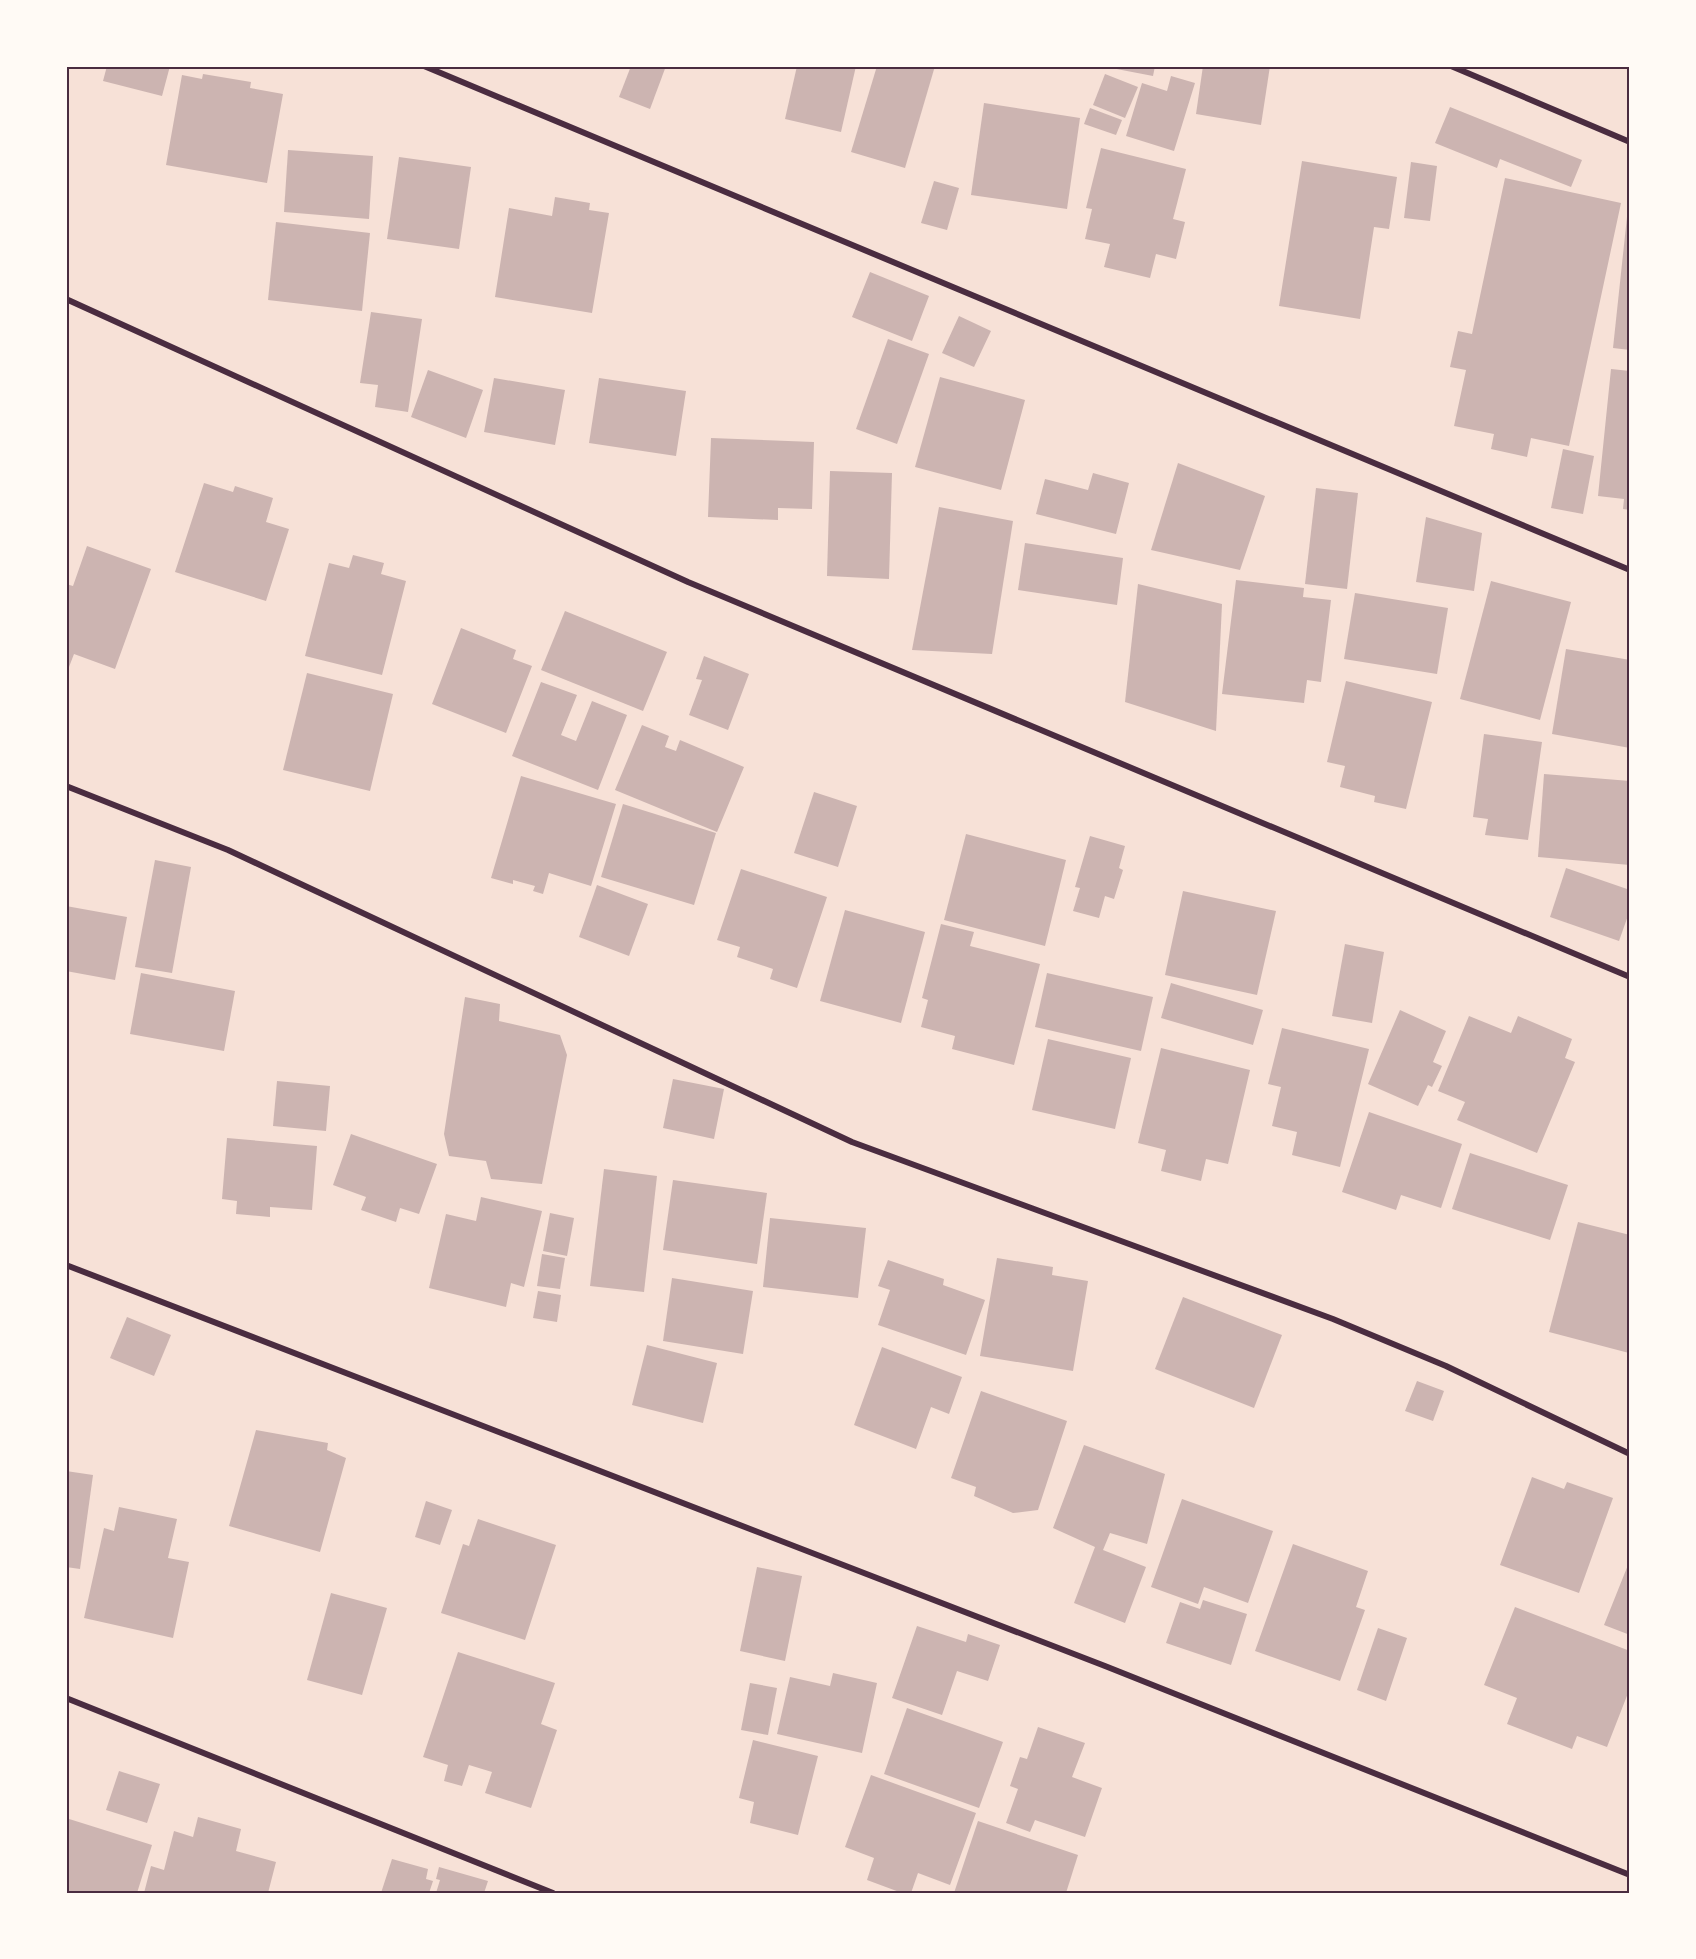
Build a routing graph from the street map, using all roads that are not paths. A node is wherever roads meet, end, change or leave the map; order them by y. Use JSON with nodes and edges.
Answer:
{"nodes":[{"id":1,"x":424,"y":66,"type":"edge"},
{"id":2,"x":1451,"y":66,"type":"edge"},
{"id":3,"x":1630,"y":142,"type":"edge"},
{"id":4,"x":66,"y":299,"type":"edge"},
{"id":5,"x":1630,"y":570,"type":"edge"},
{"id":6,"x":66,"y":786,"type":"edge"},
{"id":7,"x":1630,"y":977,"type":"edge"},
{"id":8,"x":66,"y":1265,"type":"edge"},
{"id":9,"x":1630,"y":1454,"type":"edge"},
{"id":10,"x":66,"y":1698,"type":"edge"},
{"id":11,"x":1630,"y":1875,"type":"edge"},
{"id":12,"x":553,"y":1893,"type":"edge"}],
"edges":[{"from":1,"to":5,"type":"street"},
{"from":2,"to":3,"type":"street"},
{"from":4,"to":7,"type":"street"},
{"from":6,"to":9,"type":"street"},
{"from":8,"to":11,"type":"street"},
{"from":10,"to":12,"type":"street"}]}
